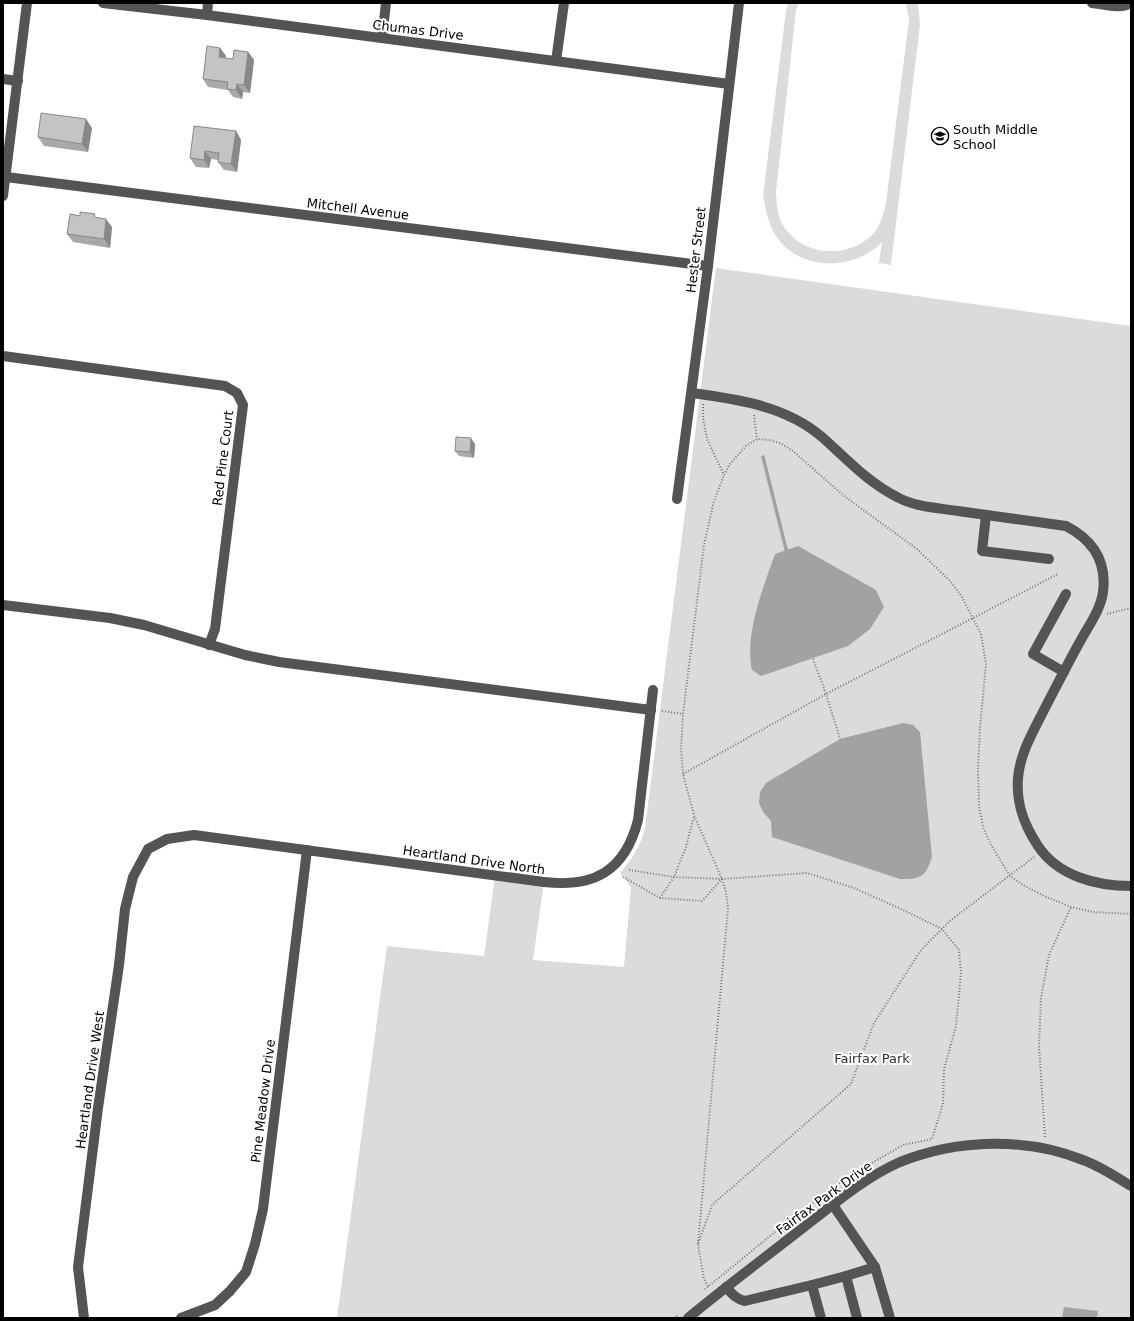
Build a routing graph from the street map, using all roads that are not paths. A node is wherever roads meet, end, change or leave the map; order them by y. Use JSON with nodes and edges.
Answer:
{"nodes":[{"id":1,"x":27,"y":3,"type":"edge"},
{"id":2,"x":103,"y":3,"type":"edge"},
{"id":3,"x":208,"y":3,"type":"edge"},
{"id":4,"x":386,"y":3,"type":"edge"},
{"id":5,"x":564,"y":3,"type":"edge"},
{"id":6,"x":739,"y":3,"type":"edge"},
{"id":7,"x":1096,"y":3,"type":"edge"},
{"id":8,"x":1131,"y":3,"type":"edge"},
{"id":9,"x":207,"y":15,"type":"junction"},
{"id":10,"x":382,"y":38,"type":"junction"},
{"id":11,"x":556,"y":61,"type":"junction"},
{"id":12,"x":3,"y":79,"type":"edge"},
{"id":13,"x":18,"y":81,"type":"junction"},
{"id":14,"x":729,"y":84,"type":"junction"},
{"id":15,"x":6,"y":177,"type":"junction"},
{"id":16,"x":3,"y":196,"type":"edge"},
{"id":17,"x":708,"y":266,"type":"junction"},
{"id":18,"x":3,"y":356,"type":"edge"},
{"id":19,"x":692,"y":393,"type":"junction"},
{"id":20,"x":677,"y":500,"type":"dead end"},
{"id":21,"x":986,"y":515,"type":"junction"},
{"id":22,"x":1049,"y":559,"type":"dead end"},
{"id":23,"x":1066,"y":594,"type":"dead end"},
{"id":24,"x":3,"y":605,"type":"edge"},
{"id":25,"x":209,"y":645,"type":"junction"},
{"id":26,"x":1064,"y":672,"type":"junction"},
{"id":27,"x":653,"y":690,"type":"dead end"},
{"id":28,"x":651,"y":710,"type":"junction"},
{"id":29,"x":148,"y":849,"type":"joint"},
{"id":30,"x":307,"y":850,"type":"junction"},
{"id":31,"x":1131,"y":886,"type":"edge"},
{"id":32,"x":1131,"y":1186,"type":"edge"},
{"id":33,"x":833,"y":1205,"type":"junction"},
{"id":34,"x":875,"y":1267,"type":"junction"},
{"id":35,"x":846,"y":1276,"type":"junction"},
{"id":36,"x":812,"y":1285,"type":"junction"},
{"id":37,"x":726,"y":1287,"type":"junction"},
{"id":38,"x":84,"y":1318,"type":"edge"},
{"id":39,"x":181,"y":1318,"type":"edge"},
{"id":40,"x":688,"y":1318,"type":"edge"},
{"id":41,"x":821,"y":1318,"type":"edge"},
{"id":42,"x":857,"y":1318,"type":"edge"},
{"id":43,"x":890,"y":1318,"type":"edge"}],
"edges":[{"from":1,"to":13,"type":"street"},
{"from":2,"to":9,"type":"street","name":"Chumas Drive"},
{"from":3,"to":9,"type":"street"},
{"from":4,"to":10,"type":"street"},
{"from":5,"to":11,"type":"street"},
{"from":6,"to":14,"type":"street","name":"Hester Street"},
{"from":7,"to":8,"type":"street"},
{"from":9,"to":10,"type":"street","name":"Chumas Drive"},
{"from":10,"to":11,"type":"street","name":"Chumas Drive"},
{"from":11,"to":14,"type":"street","name":"Chumas Drive"},
{"from":12,"to":13,"type":"street"},
{"from":13,"to":15,"type":"street"},
{"from":14,"to":17,"type":"street","name":"Hester Street"},
{"from":15,"to":16,"type":"street"},
{"from":15,"to":17,"type":"street","name":"Mitchell Avenue"},
{"from":17,"to":19,"type":"street","name":"Hester Street"},
{"from":18,"to":25,"type":"street","name":"Red Pine Court"},
{"from":19,"to":20,"type":"street","name":"Hester Street"},
{"from":19,"to":21,"type":"street"},
{"from":21,"to":22,"type":"street"},
{"from":21,"to":26,"type":"street"},
{"from":23,"to":26,"type":"street"},
{"from":24,"to":25,"type":"street"},
{"from":25,"to":28,"type":"street"},
{"from":26,"to":31,"type":"street"},
{"from":27,"to":28,"type":"street","name":"Heartland Drive North"},
{"from":28,"to":30,"type":"street","name":"Heartland Drive North"},
{"from":29,"to":30,"type":"street","name":"Heartland Drive North"},
{"from":29,"to":38,"type":"street","name":"Heartland Drive West"},
{"from":30,"to":39,"type":"street","name":"Pine Meadow Drive"},
{"from":32,"to":33,"type":"street","name":"Fairfax Park Drive"},
{"from":33,"to":34,"type":"street"},
{"from":33,"to":37,"type":"street","name":"Fairfax Park Drive"},
{"from":34,"to":35,"type":"street"},
{"from":34,"to":43,"type":"street"},
{"from":35,"to":36,"type":"street"},
{"from":35,"to":42,"type":"street"},
{"from":36,"to":37,"type":"street"},
{"from":36,"to":41,"type":"street"},
{"from":37,"to":40,"type":"street","name":"Fairfax Park Drive"}]}
